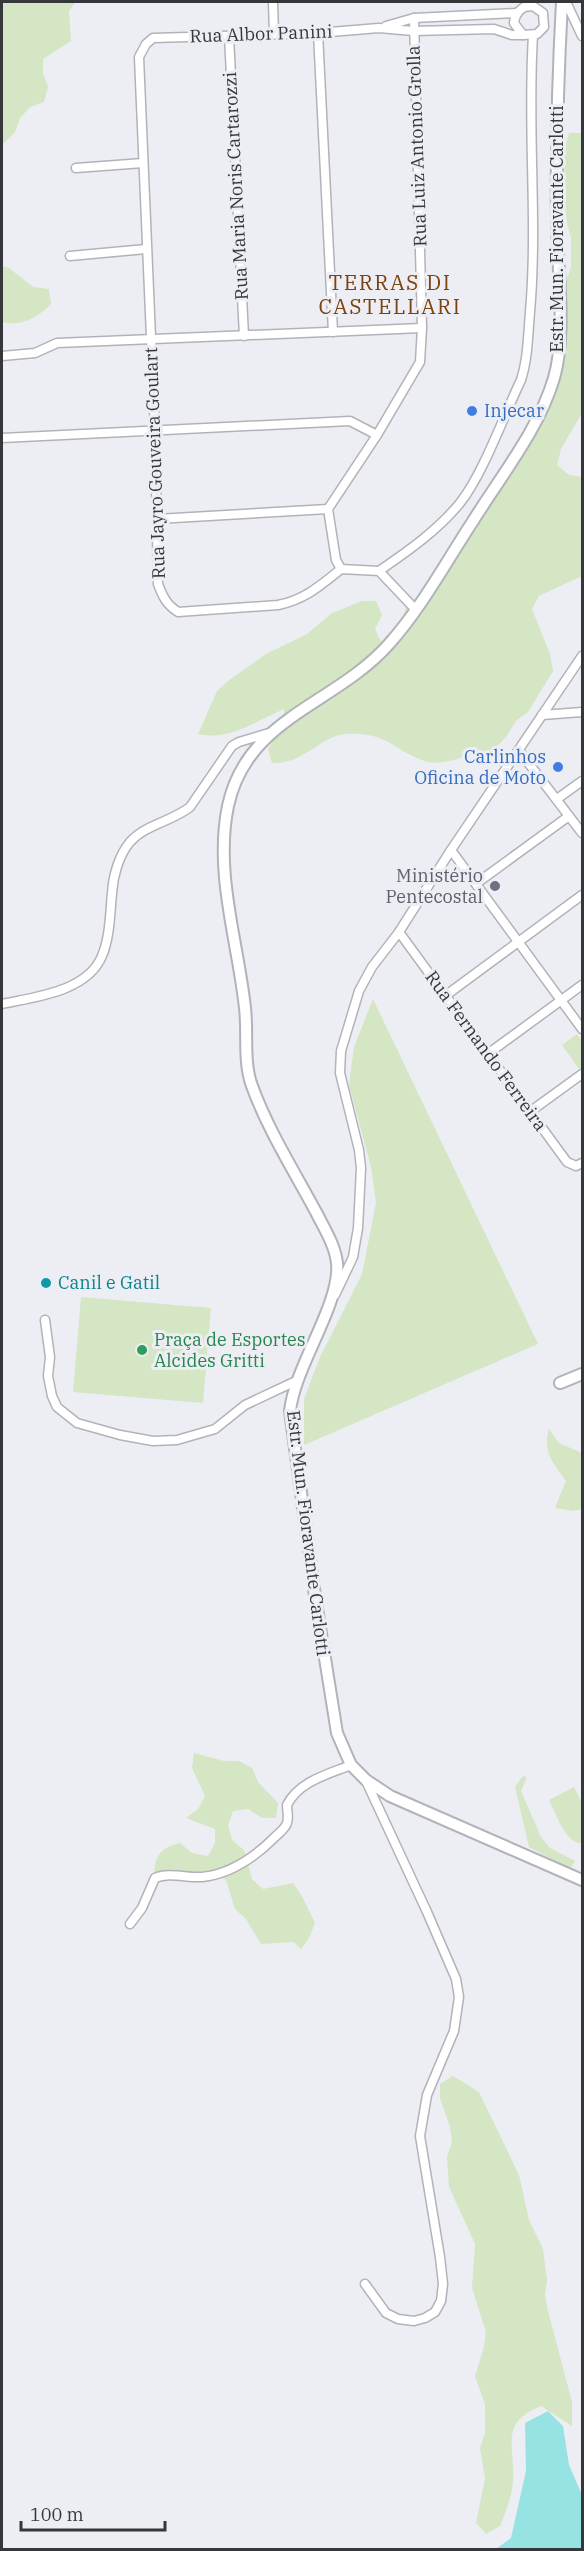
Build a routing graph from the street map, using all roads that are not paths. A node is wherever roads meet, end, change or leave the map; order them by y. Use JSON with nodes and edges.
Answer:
{"nodes":[{"id":1,"x":273,"y":2,"type":"edge"},
{"id":2,"x":564,"y":2,"type":"edge"},
{"id":3,"x":528,"y":4,"type":"edge"},
{"id":4,"x":516,"y":13,"type":"junction"},
{"id":5,"x":414,"y":18,"type":"junction"},
{"id":6,"x":379,"y":28,"type":"junction"},
{"id":7,"x":561,"y":29,"type":"junction"},
{"id":8,"x":414,"y":31,"type":"junction"},
{"id":9,"x":542,"y":31,"type":"junction"},
{"id":10,"x":318,"y":33,"type":"junction"},
{"id":11,"x":274,"y":34,"type":"junction"},
{"id":12,"x":523,"y":35,"type":"junction"},
{"id":13,"x":229,"y":36,"type":"junction"},
{"id":14,"x":533,"y":36,"type":"junction"},
{"id":15,"x":582,"y":36,"type":"edge"},
{"id":16,"x":146,"y":44,"type":"joint"},
{"id":17,"x":143,"y":163,"type":"junction"},
{"id":18,"x":76,"y":168,"type":"dead end"},
{"id":19,"x":146,"y":249,"type":"junction"},
{"id":20,"x":70,"y":256,"type":"dead end"},
{"id":21,"x":422,"y":328,"type":"junction"},
{"id":22,"x":333,"y":332,"type":"junction"},
{"id":23,"x":244,"y":336,"type":"junction"},
{"id":24,"x":151,"y":340,"type":"junction"},
{"id":25,"x":2,"y":356,"type":"edge"},
{"id":26,"x":155,"y":431,"type":"junction"},
{"id":27,"x":377,"y":435,"type":"junction"},
{"id":28,"x":2,"y":438,"type":"edge"},
{"id":29,"x":328,"y":509,"type":"junction"},
{"id":30,"x":157,"y":519,"type":"junction"},
{"id":31,"x":341,"y":569,"type":"junction"},
{"id":32,"x":379,"y":571,"type":"junction"},
{"id":33,"x":416,"y":610,"type":"junction"},
{"id":34,"x":582,"y":656,"type":"edge"},
{"id":35,"x":579,"y":665,"type":"edge"},
{"id":36,"x":582,"y":711,"type":"edge"},
{"id":37,"x":542,"y":715,"type":"junction"},
{"id":38,"x":269,"y":733,"type":"junction"},
{"id":39,"x":520,"y":752,"type":"junction"},
{"id":40,"x":582,"y":781,"type":"edge"},
{"id":41,"x":557,"y":799,"type":"junction"},
{"id":42,"x":570,"y":816,"type":"junction"},
{"id":43,"x":582,"y":833,"type":"edge"},
{"id":44,"x":452,"y":850,"type":"junction"},
{"id":45,"x":477,"y":883,"type":"junction"},
{"id":46,"x":582,"y":896,"type":"edge"},
{"id":47,"x":399,"y":932,"type":"junction"},
{"id":48,"x":519,"y":941,"type":"junction"},
{"id":49,"x":582,"y":985,"type":"edge"},
{"id":50,"x":445,"y":996,"type":"junction"},
{"id":51,"x":561,"y":1000,"type":"junction"},
{"id":52,"x":2,"y":1005,"type":"edge"},
{"id":53,"x":582,"y":1029,"type":"edge"},
{"id":54,"x":489,"y":1053,"type":"junction"},
{"id":55,"x":582,"y":1074,"type":"edge"},
{"id":56,"x":531,"y":1111,"type":"junction"},
{"id":57,"x":579,"y":1165,"type":"edge"},
{"id":58,"x":326,"y":1311,"type":"junction"},
{"id":59,"x":45,"y":1320,"type":"dead end"},
{"id":60,"x":582,"y":1374,"type":"edge"},
{"id":61,"x":296,"y":1381,"type":"junction"},
{"id":62,"x":560,"y":1383,"type":"dead end"},
{"id":63,"x":351,"y":1765,"type":"junction"},
{"id":64,"x":366,"y":1780,"type":"junction"},
{"id":65,"x":582,"y":1880,"type":"edge"},
{"id":66,"x":130,"y":1924,"type":"dead end"},
{"id":67,"x":365,"y":2284,"type":"dead end"}],
"edges":[{"from":1,"to":11,"type":"street"},
{"from":2,"to":7,"type":"street","name":"Estr. Mun. Fioravante Carlotti"},
{"from":2,"to":15,"type":"street"},
{"from":3,"to":4,"type":"street"},
{"from":3,"to":9,"type":"street"},
{"from":4,"to":5,"type":"street"},
{"from":4,"to":12,"type":"street"},
{"from":5,"to":6,"type":"street"},
{"from":5,"to":8,"type":"street","name":"Rua Luiz Antonio Grolla"},
{"from":6,"to":8,"type":"street"},
{"from":6,"to":10,"type":"street","name":"Rua Albor Panini"},
{"from":7,"to":9,"type":"street"},
{"from":7,"to":33,"type":"street","name":"Estr. Mun. Fioravante Carlotti"},
{"from":8,"to":12,"type":"street"},
{"from":8,"to":21,"type":"street","name":"Rua Luiz Antonio Grolla"},
{"from":9,"to":14,"type":"street"},
{"from":10,"to":11,"type":"street","name":"Rua Albor Panini"},
{"from":10,"to":22,"type":"street"},
{"from":11,"to":13,"type":"street","name":"Rua Albor Panini"},
{"from":12,"to":14,"type":"street"},
{"from":13,"to":16,"type":"street","name":"Rua Albor Panini"},
{"from":13,"to":23,"type":"street","name":"Rua Maria Noris Cartarozzi"},
{"from":14,"to":32,"type":"street"},
{"from":16,"to":17,"type":"street","name":"Rua Jayro Gouveira Goulart"},
{"from":17,"to":18,"type":"street"},
{"from":17,"to":19,"type":"street","name":"Rua Jayro Gouveira Goulart"},
{"from":19,"to":20,"type":"street"},
{"from":19,"to":24,"type":"street","name":"Rua Jayro Gouveira Goulart"},
{"from":21,"to":22,"type":"street"},
{"from":21,"to":27,"type":"street","name":"Rua Luiz Antonio Grolla"},
{"from":22,"to":23,"type":"street"},
{"from":23,"to":24,"type":"street"},
{"from":24,"to":25,"type":"street"},
{"from":24,"to":26,"type":"street","name":"Rua Jayro Gouveira Goulart"},
{"from":26,"to":27,"type":"street"},
{"from":26,"to":28,"type":"street"},
{"from":26,"to":30,"type":"street","name":"Rua Jayro Gouveira Goulart"},
{"from":27,"to":29,"type":"street","name":"Rua Luiz Antonio Grolla"},
{"from":29,"to":30,"type":"street"},
{"from":29,"to":31,"type":"street"},
{"from":30,"to":31,"type":"street","name":"Rua Jayro Gouveira Goulart"},
{"from":31,"to":32,"type":"street"},
{"from":32,"to":33,"type":"street"},
{"from":33,"to":38,"type":"street","name":"Estr. Mun. Fioravante Carlotti"},
{"from":34,"to":35,"type":"street"},
{"from":35,"to":37,"type":"street"},
{"from":36,"to":37,"type":"street"},
{"from":37,"to":39,"type":"street"},
{"from":38,"to":52,"type":"street"},
{"from":38,"to":58,"type":"street","name":"Estr. Mun. Fioravante Carlotti"},
{"from":39,"to":41,"type":"street"},
{"from":39,"to":44,"type":"street"},
{"from":40,"to":41,"type":"street"},
{"from":41,"to":42,"type":"street"},
{"from":42,"to":43,"type":"street"},
{"from":42,"to":45,"type":"street"},
{"from":44,"to":45,"type":"street"},
{"from":44,"to":47,"type":"street"},
{"from":45,"to":48,"type":"street"},
{"from":46,"to":48,"type":"street"},
{"from":47,"to":50,"type":"street","name":"Rua Fernando Ferreira"},
{"from":47,"to":58,"type":"street"},
{"from":48,"to":50,"type":"street"},
{"from":48,"to":51,"type":"street"},
{"from":49,"to":51,"type":"street"},
{"from":50,"to":54,"type":"street","name":"Rua Fernando Ferreira"},
{"from":51,"to":53,"type":"street"},
{"from":51,"to":54,"type":"street"},
{"from":54,"to":56,"type":"street","name":"Rua Fernando Ferreira"},
{"from":55,"to":56,"type":"street"},
{"from":56,"to":57,"type":"street","name":"Rua Fernando Ferreira"},
{"from":58,"to":61,"type":"street","name":"Estr. Mun. Fioravante Carlotti"},
{"from":59,"to":61,"type":"street"},
{"from":60,"to":62,"type":"street"},
{"from":61,"to":63,"type":"street","name":"Estr. Mun. Fioravante Carlotti"},
{"from":63,"to":64,"type":"street","name":"Estr. Mun. Fioravante Carlotti"},
{"from":63,"to":66,"type":"street"},
{"from":64,"to":65,"type":"street","name":"Estr. Mun. Fioravante Carlotti"},
{"from":64,"to":67,"type":"street"}]}
